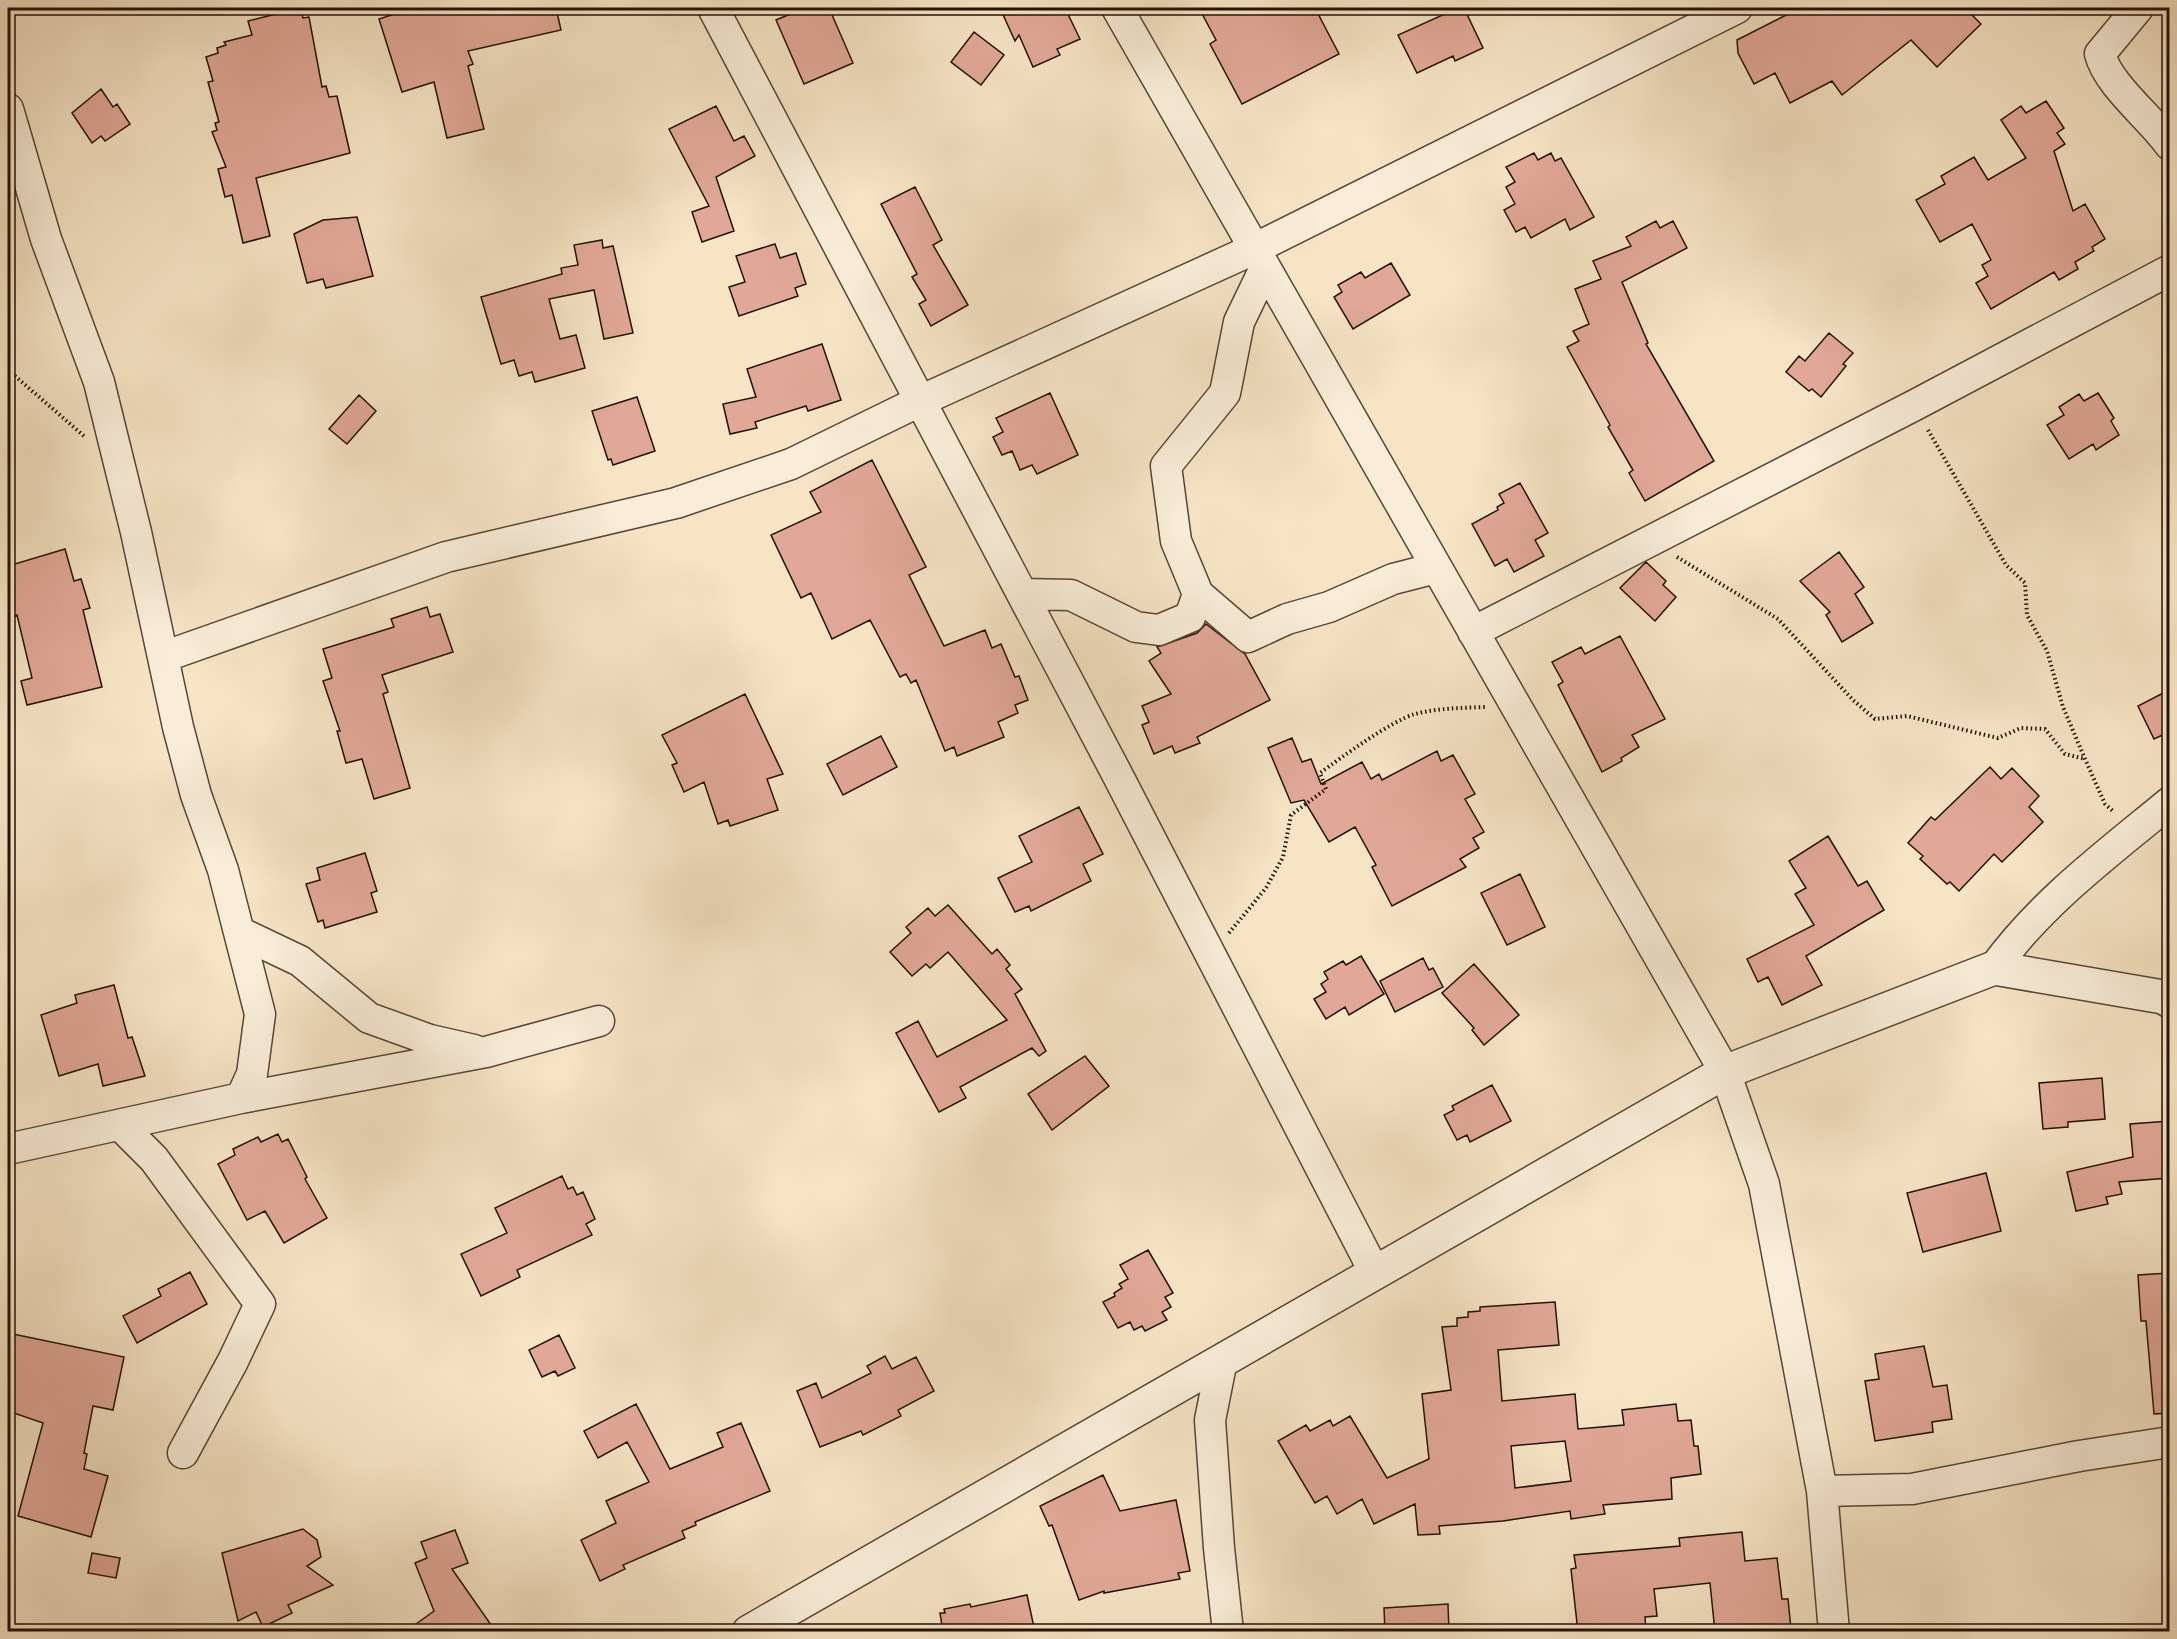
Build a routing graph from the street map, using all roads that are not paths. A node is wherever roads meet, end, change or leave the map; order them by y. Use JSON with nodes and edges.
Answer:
{"nodes":[{"id":1,"x":713,"y":8,"type":"edge"},
{"id":2,"x":1117,"y":8,"type":"edge"},
{"id":3,"x":1737,"y":8,"type":"edge"},
{"id":4,"x":2138,"y":8,"type":"edge"},
{"id":5,"x":8,"y":114,"type":"edge"},
{"id":6,"x":2169,"y":145,"type":"edge"},
{"id":7,"x":1260,"y":259,"type":"junction"},
{"id":8,"x":2169,"y":270,"type":"edge"},
{"id":9,"x":920,"y":401,"type":"junction"},
{"id":10,"x":1436,"y":568,"type":"junction"},
{"id":11,"x":1022,"y":594,"type":"junction"},
{"id":12,"x":1198,"y":594,"type":"junction"},
{"id":13,"x":1473,"y":632,"type":"junction"},
{"id":14,"x":163,"y":657,"type":"junction"},
{"id":15,"x":2169,"y":802,"type":"edge"},
{"id":16,"x":239,"y":932,"type":"junction"},
{"id":17,"x":1994,"y":968,"type":"junction"},
{"id":18,"x":2169,"y":1001,"type":"edge"},
{"id":19,"x":599,"y":1021,"type":"dead end"},
{"id":20,"x":486,"y":1052,"type":"junction"},
{"id":21,"x":1725,"y":1072,"type":"junction"},
{"id":22,"x":241,"y":1098,"type":"junction"},
{"id":23,"x":122,"y":1126,"type":"junction"},
{"id":24,"x":8,"y":1149,"type":"edge"},
{"id":25,"x":1374,"y":1273,"type":"junction"},
{"id":26,"x":1222,"y":1360,"type":"junction"},
{"id":27,"x":2169,"y":1442,"type":"edge"},
{"id":28,"x":183,"y":1453,"type":"dead end"},
{"id":29,"x":1822,"y":1491,"type":"junction"},
{"id":30,"x":749,"y":1632,"type":"edge"},
{"id":31,"x":1228,"y":1632,"type":"edge"},
{"id":32,"x":1834,"y":1632,"type":"edge"}],
"edges":[{"from":1,"to":9,"type":"street"},
{"from":2,"to":7,"type":"street"},
{"from":3,"to":7,"type":"street"},
{"from":4,"to":6,"type":"street"},
{"from":5,"to":14,"type":"street"},
{"from":7,"to":9,"type":"street"},
{"from":7,"to":10,"type":"street"},
{"from":7,"to":12,"type":"street"},
{"from":8,"to":13,"type":"street"},
{"from":9,"to":11,"type":"street"},
{"from":9,"to":14,"type":"street"},
{"from":10,"to":12,"type":"street"},
{"from":10,"to":13,"type":"street"},
{"from":11,"to":12,"type":"street"},
{"from":11,"to":25,"type":"street"},
{"from":13,"to":21,"type":"street"},
{"from":14,"to":16,"type":"street"},
{"from":15,"to":17,"type":"street"},
{"from":16,"to":20,"type":"street"},
{"from":16,"to":22,"type":"street"},
{"from":17,"to":18,"type":"street"},
{"from":17,"to":21,"type":"street"},
{"from":19,"to":20,"type":"street"},
{"from":20,"to":22,"type":"street"},
{"from":21,"to":25,"type":"street"},
{"from":21,"to":29,"type":"street"},
{"from":22,"to":23,"type":"street"},
{"from":23,"to":24,"type":"street"},
{"from":23,"to":28,"type":"street"},
{"from":25,"to":26,"type":"street"},
{"from":26,"to":30,"type":"street"},
{"from":26,"to":31,"type":"street"},
{"from":27,"to":29,"type":"street"},
{"from":29,"to":32,"type":"street"}]}
